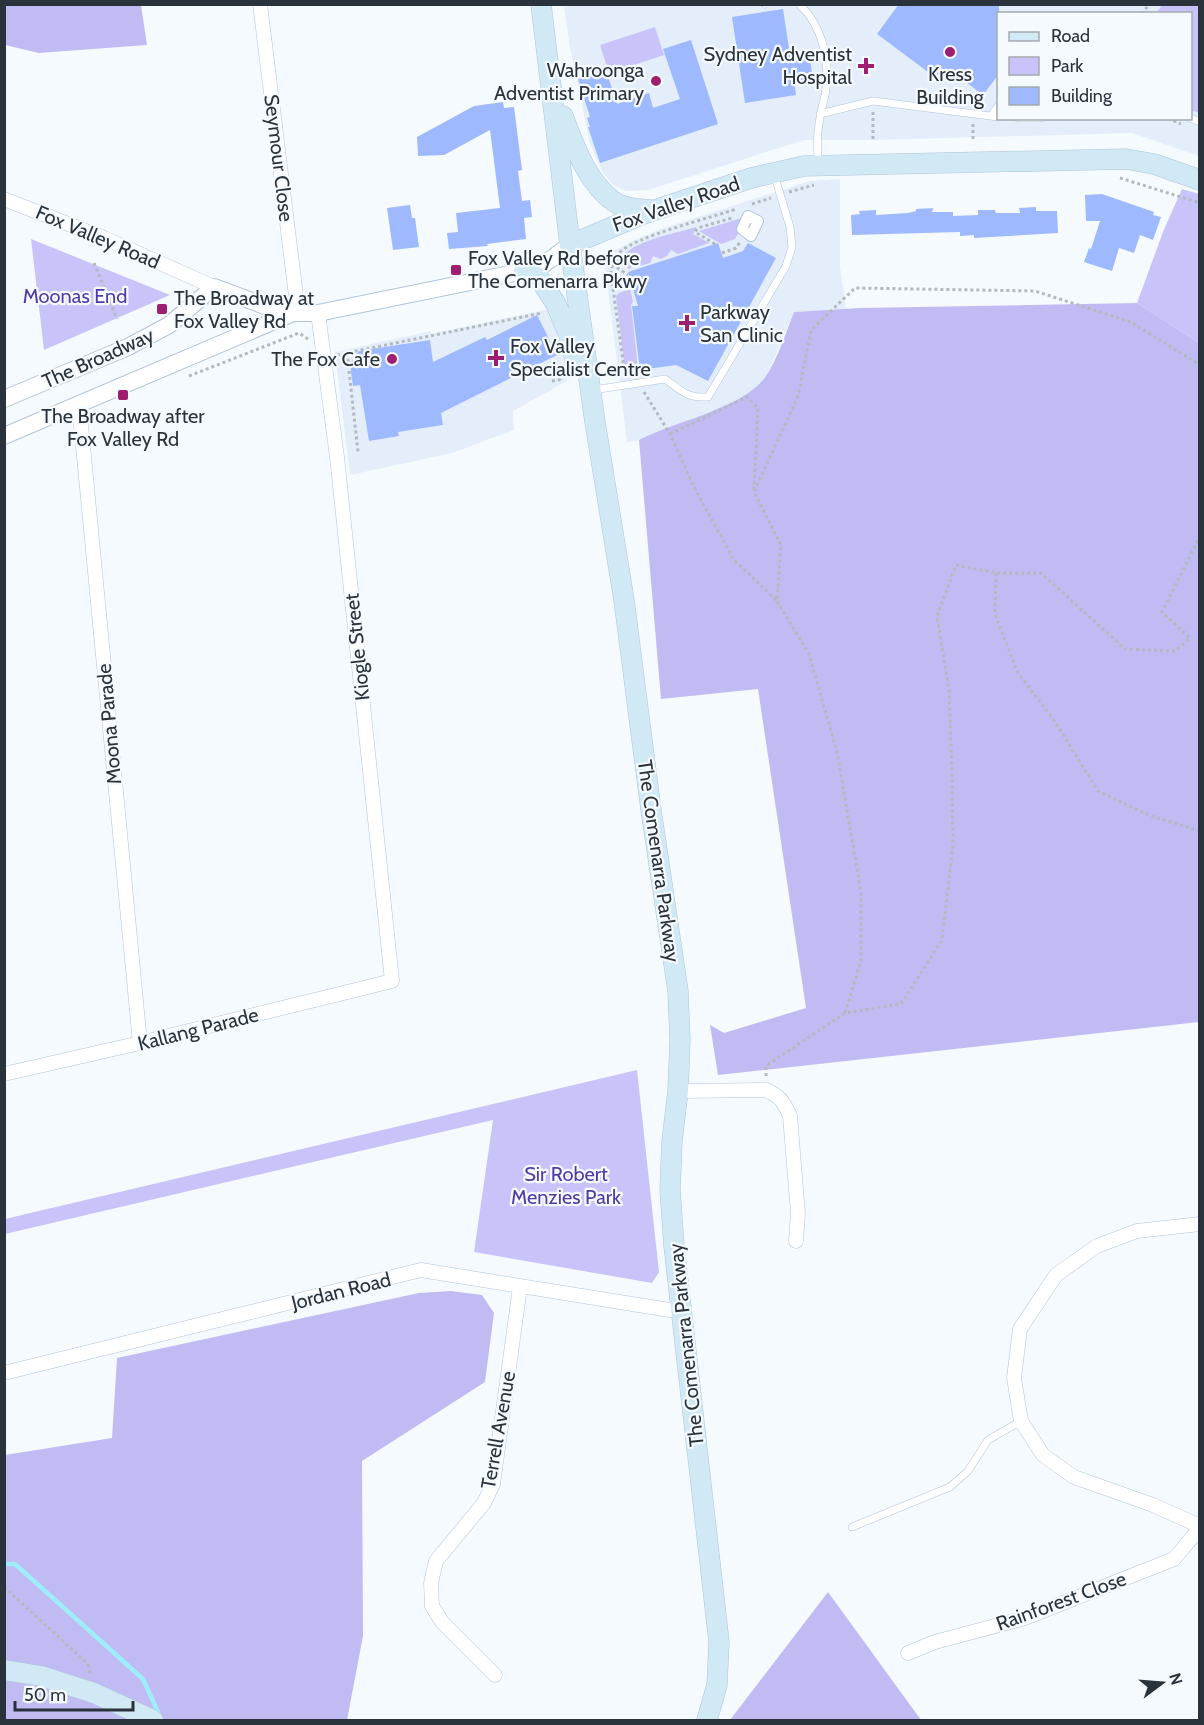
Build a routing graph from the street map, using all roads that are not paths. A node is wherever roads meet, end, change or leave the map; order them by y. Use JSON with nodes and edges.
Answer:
{"nodes":[{"id":1,"x":260,"y":4,"type":"edge"},
{"id":2,"x":541,"y":4,"type":"edge"},
{"id":3,"x":799,"y":4,"type":"edge"},
{"id":4,"x":551,"y":81,"type":"junction"},
{"id":5,"x":820,"y":114,"type":"junction"},
{"id":6,"x":995,"y":116,"type":"edge"},
{"id":7,"x":818,"y":165,"type":"junction"},
{"id":8,"x":773,"y":172,"type":"junction"},
{"id":9,"x":1200,"y":180,"type":"edge"},
{"id":10,"x":4,"y":199,"type":"edge"},
{"id":11,"x":654,"y":210,"type":"junction"},
{"id":12,"x":570,"y":245,"type":"junction"},
{"id":13,"x":524,"y":272,"type":"junction"},
{"id":14,"x":214,"y":287,"type":"junction"},
{"id":15,"x":296,"y":312,"type":"junction"},
{"id":16,"x":318,"y":313,"type":"junction"},
{"id":17,"x":591,"y":391,"type":"junction"},
{"id":18,"x":4,"y":399,"type":"edge"},
{"id":19,"x":79,"y":404,"type":"junction"},
{"id":20,"x":595,"y":422,"type":"junction"},
{"id":21,"x":4,"y":436,"type":"edge"},
{"id":22,"x":392,"y":981,"type":"joint"},
{"id":23,"x":140,"y":1044,"type":"junction"},
{"id":24,"x":4,"y":1074,"type":"edge"},
{"id":25,"x":678,"y":1091,"type":"junction"},
{"id":26,"x":1200,"y":1224,"type":"edge"},
{"id":27,"x":796,"y":1241,"type":"dead end"},
{"id":28,"x":520,"y":1287,"type":"junction"},
{"id":29,"x":682,"y":1312,"type":"junction"},
{"id":30,"x":4,"y":1373,"type":"edge"},
{"id":31,"x":1021,"y":1421,"type":"junction"},
{"id":32,"x":852,"y":1527,"type":"dead end"},
{"id":33,"x":1200,"y":1527,"type":"edge"},
{"id":34,"x":908,"y":1653,"type":"dead end"},
{"id":35,"x":4,"y":1670,"type":"edge"},
{"id":36,"x":495,"y":1675,"type":"dead end"},
{"id":37,"x":153,"y":1720,"type":"edge"},
{"id":38,"x":707,"y":1720,"type":"edge"}],
"edges":[{"from":1,"to":15,"type":"street","name":"Seymour Close"},
{"from":2,"to":4,"type":"main road","name":"The Comenarra Parkway"},
{"from":3,"to":5,"type":"lane"},
{"from":4,"to":11,"type":"main road"},
{"from":4,"to":12,"type":"main road","name":"The Comenarra Parkway"},
{"from":5,"to":6,"type":"lane"},
{"from":5,"to":7,"type":"lane"},
{"from":7,"to":8,"type":"main road","name":"Fox Valley Road"},
{"from":7,"to":9,"type":"main road","name":"Fox Valley Road"},
{"from":8,"to":11,"type":"main road","name":"Fox Valley Road"},
{"from":8,"to":17,"type":"lane"},
{"from":10,"to":14,"type":"street","name":"Fox Valley Road"},
{"from":11,"to":12,"type":"main road","name":"Fox Valley Road"},
{"from":12,"to":13,"type":"street","name":"Fox Valley Road"},
{"from":12,"to":17,"type":"main road","name":"The Comenarra Parkway"},
{"from":13,"to":16,"type":"street","name":"Fox Valley Road"},
{"from":13,"to":20,"type":"main road"},
{"from":14,"to":15,"type":"street","name":"Fox Valley Road"},
{"from":14,"to":18,"type":"street","name":"The Broadway"},
{"from":15,"to":16,"type":"street","name":"Fox Valley Road"},
{"from":15,"to":19,"type":"street","name":"The Broadway"},
{"from":16,"to":22,"type":"street","name":"Kiogle Street"},
{"from":17,"to":20,"type":"main road","name":"The Comenarra Parkway"},
{"from":19,"to":21,"type":"street","name":"The Broadway"},
{"from":19,"to":23,"type":"street","name":"Moona Parade"},
{"from":20,"to":25,"type":"main road","name":"The Comenarra Parkway"},
{"from":22,"to":23,"type":"street","name":"Kallang Parade"},
{"from":23,"to":24,"type":"street","name":"Kallang Parade"},
{"from":25,"to":27,"type":"street"},
{"from":25,"to":29,"type":"main road","name":"The Comenarra Parkway"},
{"from":26,"to":31,"type":"street"},
{"from":28,"to":29,"type":"street","name":"Jordan Road"},
{"from":28,"to":30,"type":"street","name":"Jordan Road"},
{"from":28,"to":36,"type":"street","name":"Terrell Avenue"},
{"from":29,"to":38,"type":"main road","name":"The Comenarra Parkway"},
{"from":31,"to":32,"type":"lane"},
{"from":31,"to":33,"type":"street"},
{"from":33,"to":34,"type":"street","name":"Rainforest Close"},
{"from":35,"to":37,"type":"main road"}]}
